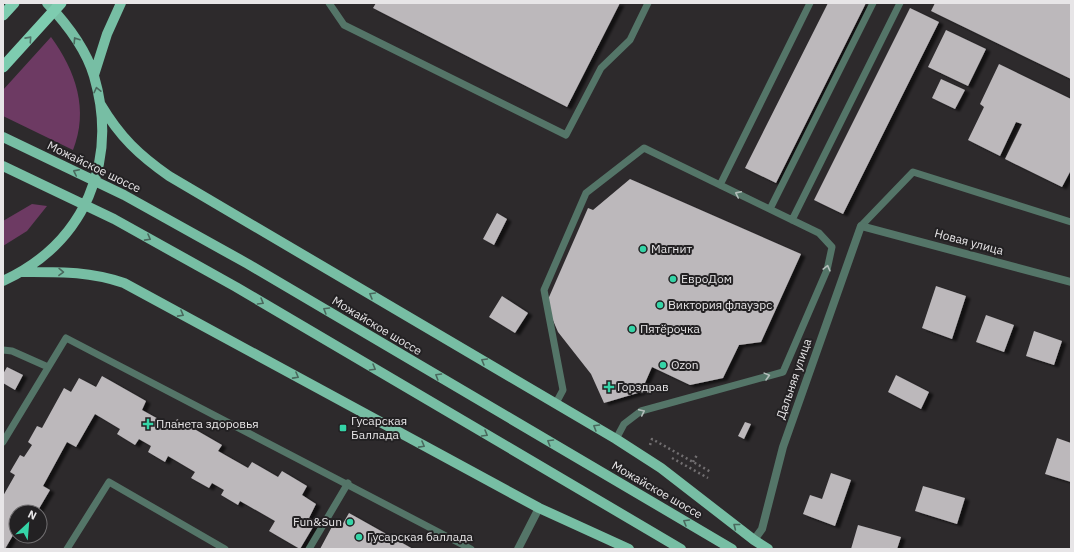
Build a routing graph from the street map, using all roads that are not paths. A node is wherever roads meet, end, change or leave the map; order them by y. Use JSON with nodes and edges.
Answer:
{"nodes":[{"id":1,"x":14,"y":3,"type":"edge"},
{"id":2,"x":47,"y":3,"type":"edge"},
{"id":3,"x":62,"y":3,"type":"edge"},
{"id":4,"x":121,"y":3,"type":"edge"},
{"id":5,"x":329,"y":3,"type":"edge"},
{"id":6,"x":648,"y":3,"type":"edge"},
{"id":7,"x":810,"y":3,"type":"edge"},
{"id":8,"x":872,"y":3,"type":"edge"},
{"id":9,"x":900,"y":3,"type":"edge"},
{"id":10,"x":3,"y":15,"type":"edge"},
{"id":11,"x":3,"y":68,"type":"edge"},
{"id":12,"x":94,"y":75,"type":"junction"},
{"id":13,"x":101,"y":105,"type":"junction"},
{"id":14,"x":3,"y":137,"type":"edge"},
{"id":15,"x":3,"y":166,"type":"edge"},
{"id":16,"x":720,"y":185,"type":"junction"},
{"id":17,"x":770,"y":209,"type":"junction"},
{"id":18,"x":792,"y":220,"type":"junction"},
{"id":19,"x":1071,"y":222,"type":"edge"},
{"id":20,"x":861,"y":226,"type":"junction"},
{"id":21,"x":22,"y":272,"type":"junction"},
{"id":22,"x":3,"y":280,"type":"edge"},
{"id":23,"x":1071,"y":282,"type":"edge"},
{"id":24,"x":3,"y":350,"type":"edge"},
{"id":25,"x":48,"y":367,"type":"junction"},
{"id":26,"x":556,"y":403,"type":"junction"},
{"id":27,"x":616,"y":439,"type":"junction"},
{"id":28,"x":3,"y":442,"type":"edge"},
{"id":29,"x":348,"y":483,"type":"junction"},
{"id":30,"x":539,"y":508,"type":"junction"},
{"id":31,"x":754,"y":540,"type":"junction"},
{"id":32,"x":67,"y":549,"type":"edge"},
{"id":33,"x":225,"y":549,"type":"edge"},
{"id":34,"x":309,"y":549,"type":"edge"},
{"id":35,"x":471,"y":549,"type":"edge"},
{"id":36,"x":518,"y":549,"type":"edge"},
{"id":37,"x":629,"y":549,"type":"edge"},
{"id":38,"x":681,"y":549,"type":"edge"},
{"id":39,"x":732,"y":549,"type":"edge"},
{"id":40,"x":768,"y":549,"type":"edge"}],
"edges":[{"from":1,"to":10,"type":"highway"},
{"from":12,"to":2,"type":"main road","one_way":true},
{"from":11,"to":3,"type":"highway","one_way":true},
{"from":4,"to":12,"type":"main road"},
{"from":5,"to":6,"type":"lane"},
{"from":7,"to":16,"type":"lane"},
{"from":8,"to":17,"type":"lane"},
{"from":9,"to":18,"type":"lane"},
{"from":13,"to":12,"type":"main road","one_way":true},
{"from":13,"to":21,"type":"main road"},
{"from":26,"to":13,"type":"main road","one_way":true},
{"from":39,"to":14,"type":"main road","name":"Можайское шоссе","one_way":true},
{"from":15,"to":38,"type":"main road","one_way":true},
{"from":17,"to":16,"type":"lane","one_way":true},
{"from":16,"to":26,"type":"lane"},
{"from":17,"to":18,"type":"lane"},
{"from":27,"to":18,"type":"lane","one_way":true},
{"from":19,"to":20,"type":"lane"},
{"from":20,"to":23,"type":"street","name":"Новая улица"},
{"from":20,"to":31,"type":"street","name":"Дальняя улица"},
{"from":21,"to":22,"type":"main road"},
{"from":21,"to":30,"type":"main road","one_way":true},
{"from":24,"to":25,"type":"lane"},
{"from":25,"to":28,"type":"lane"},
{"from":25,"to":29,"type":"lane"},
{"from":27,"to":26,"type":"main road","one_way":true},
{"from":31,"to":27,"type":"main road","one_way":true},
{"from":29,"to":34,"type":"lane"},
{"from":29,"to":35,"type":"lane"},
{"from":30,"to":36,"type":"street"},
{"from":30,"to":37,"type":"main road"},
{"from":31,"to":40,"type":"main road"},
{"from":32,"to":33,"type":"lane"}]}
